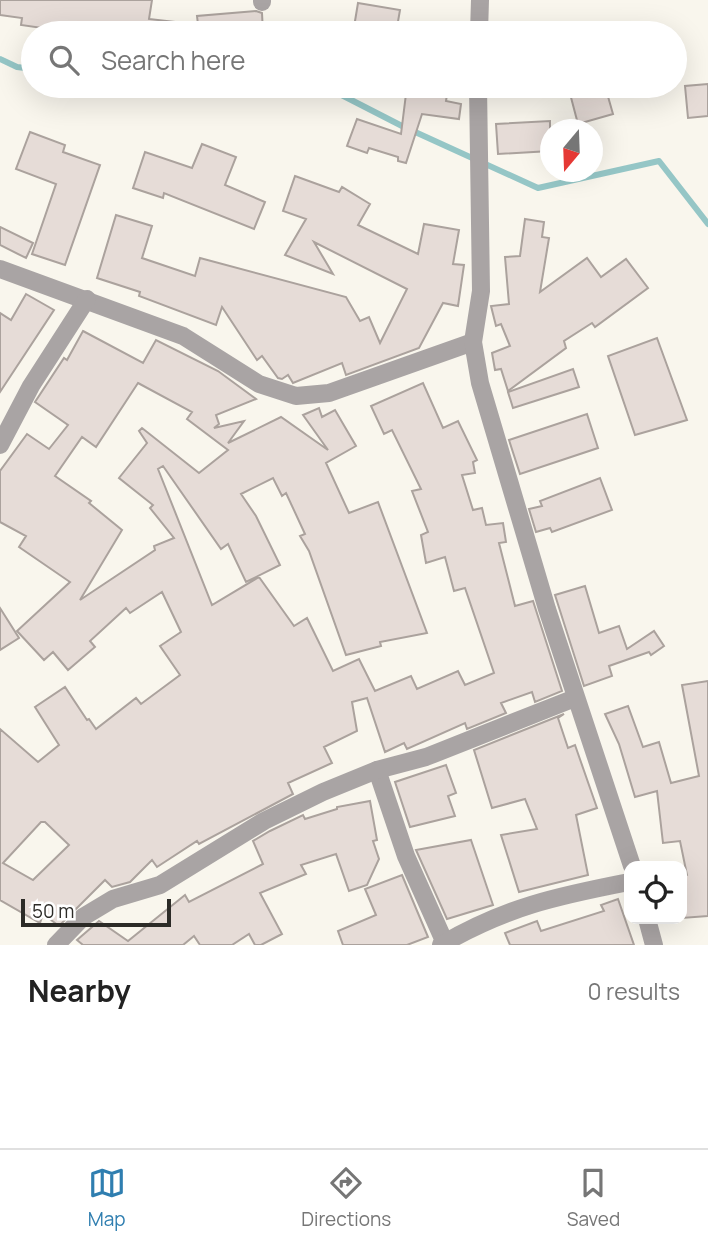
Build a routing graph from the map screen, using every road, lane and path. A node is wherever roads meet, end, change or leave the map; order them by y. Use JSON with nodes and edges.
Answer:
{"nodes":[{"id":1,"x":480,"y":0,"type":"edge"},
{"id":2,"x":479,"y":21,"type":"edge"},
{"id":3,"x":478,"y":98,"type":"edge"},
{"id":4,"x":0,"y":269,"type":"edge"},
{"id":5,"x":87,"y":299,"type":"junction"},
{"id":6,"x":473,"y":342,"type":"junction"},
{"id":7,"x":0,"y":445,"type":"edge"},
{"id":8,"x":575,"y":698,"type":"junction"},
{"id":9,"x":377,"y":770,"type":"junction"},
{"id":10,"x":630,"y":861,"type":"edge"},
{"id":11,"x":624,"y":883,"type":"edge"},
{"id":12,"x":648,"y":924,"type":"edge"},
{"id":13,"x":443,"y":944,"type":"edge"},
{"id":14,"x":56,"y":945,"type":"edge"},
{"id":15,"x":654,"y":945,"type":"edge"}],
"edges":[{"from":1,"to":2,"type":"street"},
{"from":3,"to":6,"type":"street"},
{"from":4,"to":5,"type":"street"},
{"from":5,"to":6,"type":"street"},
{"from":5,"to":7,"type":"street"},
{"from":6,"to":8,"type":"street"},
{"from":8,"to":9,"type":"street"},
{"from":8,"to":10,"type":"street"},
{"from":9,"to":13,"type":"street"},
{"from":9,"to":14,"type":"street"},
{"from":11,"to":13,"type":"street"},
{"from":12,"to":15,"type":"street"}]}
